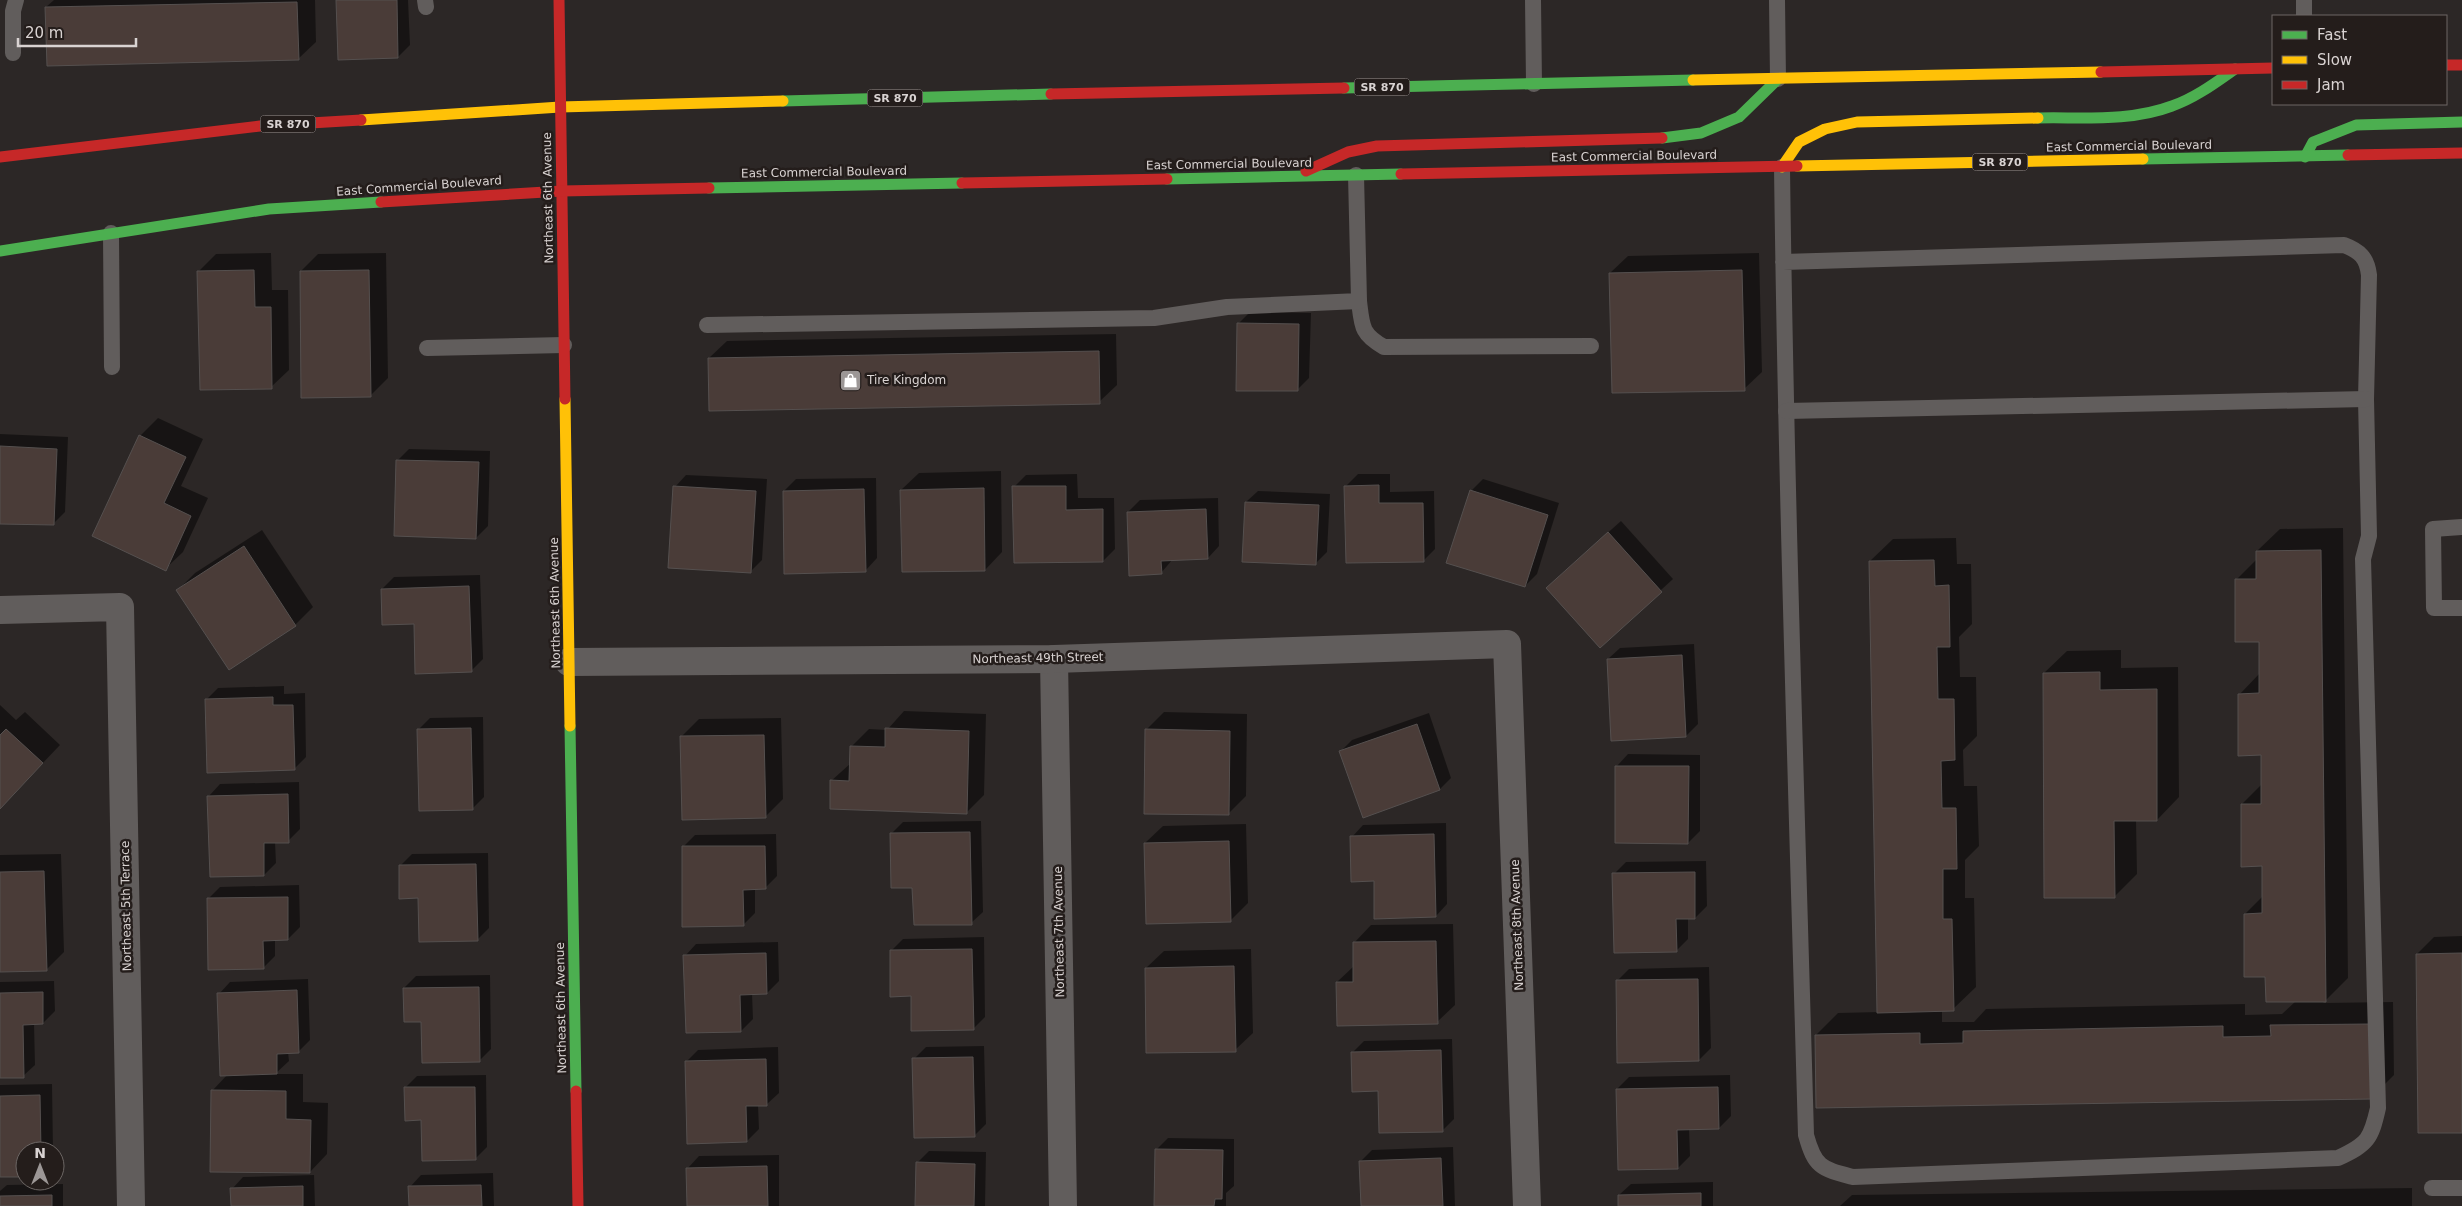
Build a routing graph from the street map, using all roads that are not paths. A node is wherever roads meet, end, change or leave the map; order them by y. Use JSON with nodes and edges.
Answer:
{"nodes":[{"id":1,"x":16,"y":0,"type":"edge"},
{"id":2,"x":559,"y":0,"type":"edge"},
{"id":3,"x":1533,"y":0,"type":"edge"},
{"id":4,"x":1776,"y":0,"type":"edge"},
{"id":5,"x":2304,"y":0,"type":"edge"},
{"id":6,"x":2304,"y":15,"type":"edge"},
{"id":7,"x":13,"y":52,"type":"dead end"},
{"id":8,"x":2447,"y":65,"type":"edge"},
{"id":9,"x":2462,"y":65,"type":"edge"},
{"id":10,"x":2272,"y":68,"type":"edge"},
{"id":11,"x":2235,"y":69,"type":"junction"},
{"id":12,"x":1778,"y":79,"type":"junction"},
{"id":13,"x":1534,"y":84,"type":"junction"},
{"id":14,"x":560,"y":107,"type":"junction"},
{"id":15,"x":2462,"y":122,"type":"edge"},
{"id":16,"x":2462,"y":154,"type":"edge"},
{"id":17,"x":6,"y":155,"type":"edge"},
{"id":18,"x":2305,"y":157,"type":"junction"},
{"id":19,"x":1782,"y":166,"type":"junction"},
{"id":20,"x":1356,"y":175,"type":"junction"},
{"id":21,"x":1296,"y":176,"type":"junction"},
{"id":22,"x":562,"y":191,"type":"junction"},
{"id":23,"x":111,"y":233,"type":"junction"},
{"id":24,"x":0,"y":251,"type":"edge"},
{"id":25,"x":1783,"y":262,"type":"junction"},
{"id":26,"x":1359,"y":301,"type":"junction"},
{"id":27,"x":707,"y":325,"type":"dead end"},
{"id":28,"x":564,"y":345,"type":"junction"},
{"id":29,"x":1591,"y":346,"type":"dead end"},
{"id":30,"x":426,"y":348,"type":"dead end"},
{"id":31,"x":112,"y":367,"type":"dead end"},
{"id":32,"x":2366,"y":399,"type":"junction"},
{"id":33,"x":1786,"y":411,"type":"junction"},
{"id":34,"x":2462,"y":527,"type":"edge"},
{"id":35,"x":2462,"y":608,"type":"edge"},
{"id":36,"x":0,"y":610,"type":"edge"},
{"id":37,"x":1507,"y":644,"type":"joint"},
{"id":38,"x":1054,"y":659,"type":"junction"},
{"id":39,"x":569,"y":662,"type":"junction"},
{"id":40,"x":2432,"y":1188,"type":"dead end"},
{"id":41,"x":2462,"y":1188,"type":"edge"},
{"id":42,"x":131,"y":1206,"type":"edge"},
{"id":43,"x":578,"y":1206,"type":"edge"},
{"id":44,"x":1064,"y":1206,"type":"edge"},
{"id":45,"x":1527,"y":1206,"type":"edge"}],
"edges":[{"from":1,"to":7,"type":"lane"},
{"from":2,"to":14,"type":"main road","name":"Northeast 6th Avenue"},
{"from":3,"to":13,"type":"lane"},
{"from":4,"to":12,"type":"lane"},
{"from":5,"to":6,"type":"lane"},
{"from":8,"to":9,"type":"main road"},
{"from":10,"to":11,"type":"main road","number":"SR 870"},
{"from":11,"to":12,"type":"main road","number":"SR 870"},
{"from":11,"to":19,"type":"main road"},
{"from":12,"to":13,"type":"main road","number":"SR 870"},
{"from":12,"to":21,"type":"main road"},
{"from":13,"to":14,"type":"main road","number":"SR 870"},
{"from":14,"to":17,"type":"main road","number":"SR 870"},
{"from":14,"to":22,"type":"main road","name":"Northeast 6th Avenue"},
{"from":15,"to":18,"type":"main road"},
{"from":16,"to":18,"type":"main road","name":"East Commercial Boulevard","number":"SR 870"},
{"from":18,"to":19,"type":"main road","name":"East Commercial Boulevard","number":"SR 870"},
{"from":19,"to":20,"type":"main road","name":"East Commercial Boulevard","number":"SR 870"},
{"from":19,"to":25,"type":"lane"},
{"from":20,"to":21,"type":"main road","name":"East Commercial Boulevard","number":"SR 870"},
{"from":20,"to":26,"type":"lane"},
{"from":21,"to":22,"type":"main road","name":"East Commercial Boulevard","number":"SR 870"},
{"from":22,"to":23,"type":"main road","name":"East Commercial Boulevard","number":"SR 870"},
{"from":22,"to":28,"type":"main road","name":"Northeast 6th Avenue"},
{"from":23,"to":24,"type":"main road","name":"East Commercial Boulevard","number":"SR 870"},
{"from":23,"to":31,"type":"lane"},
{"from":25,"to":32,"type":"lane"},
{"from":25,"to":33,"type":"lane"},
{"from":26,"to":27,"type":"lane"},
{"from":26,"to":29,"type":"lane"},
{"from":28,"to":30,"type":"lane"},
{"from":28,"to":39,"type":"main road","name":"Northeast 6th Avenue"},
{"from":32,"to":33,"type":"lane"},
{"from":32,"to":33,"type":"lane"},
{"from":34,"to":35,"type":"lane"},
{"from":36,"to":42,"type":"street","name":"Northeast 5th Terrace"},
{"from":37,"to":38,"type":"street","name":"Northeast 49th Street"},
{"from":37,"to":45,"type":"street","name":"Northeast 8th Avenue"},
{"from":38,"to":39,"type":"street","name":"Northeast 49th Street"},
{"from":38,"to":44,"type":"street","name":"Northeast 7th Avenue"},
{"from":39,"to":43,"type":"main road","name":"Northeast 6th Avenue"},
{"from":40,"to":41,"type":"lane"}]}
